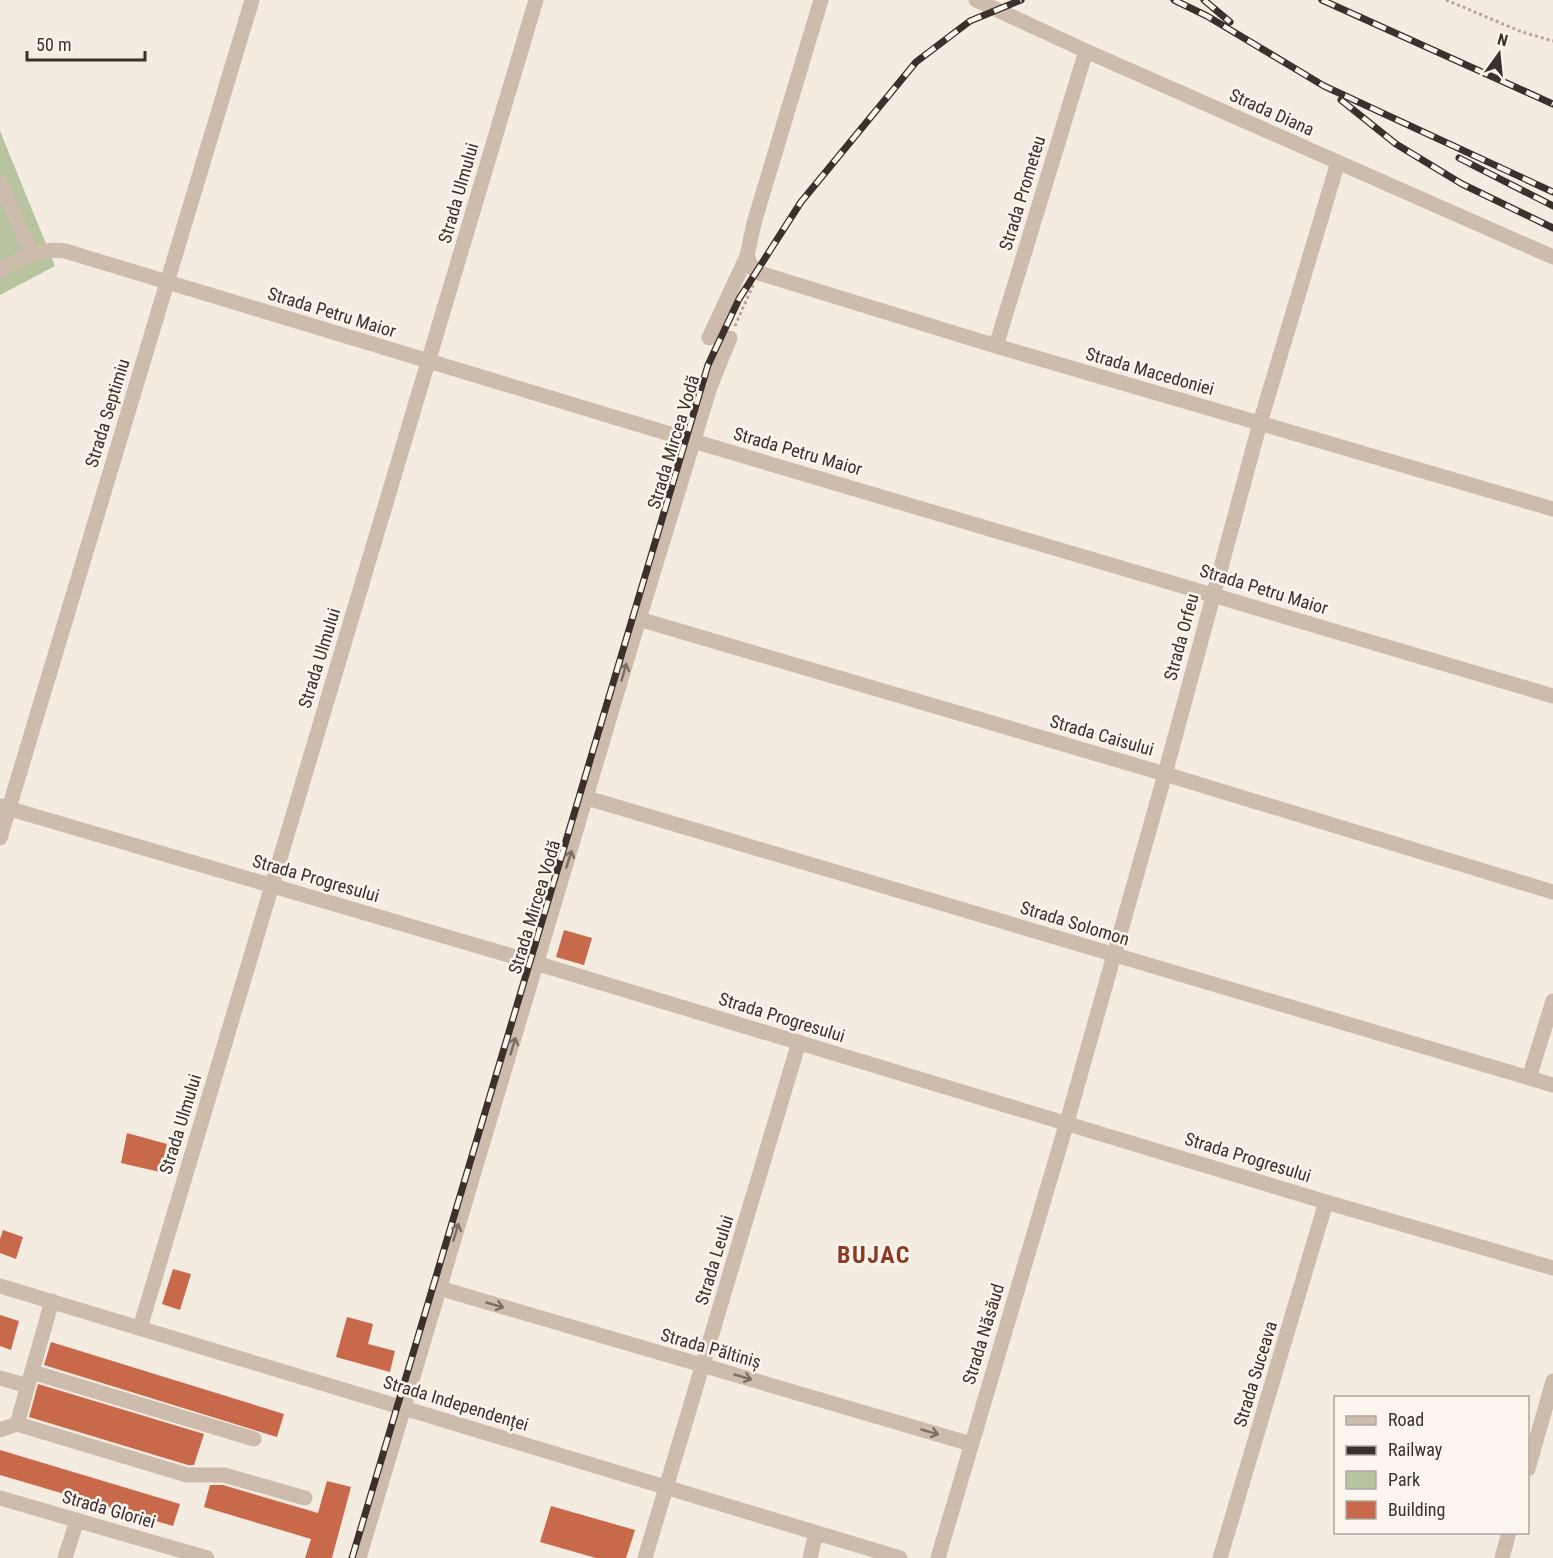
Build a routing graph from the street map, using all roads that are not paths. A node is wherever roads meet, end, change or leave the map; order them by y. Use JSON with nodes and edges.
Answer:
{"nodes":[{"id":1,"x":252,"y":0,"type":"edge"},
{"id":2,"x":536,"y":0,"type":"edge"},
{"id":3,"x":821,"y":0,"type":"edge"},
{"id":4,"x":976,"y":0,"type":"edge"},
{"id":5,"x":1086,"y":51,"type":"junction"},
{"id":6,"x":1338,"y":162,"type":"junction"},
{"id":7,"x":0,"y":182,"type":"edge"},
{"id":8,"x":32,"y":254,"type":"junction"},
{"id":9,"x":747,"y":256,"type":"junction"},
{"id":10,"x":1553,"y":257,"type":"edge"},
{"id":11,"x":0,"y":270,"type":"edge"},
{"id":12,"x":167,"y":283,"type":"junction"},
{"id":13,"x":730,"y":338,"type":"road end"},
{"id":14,"x":709,"y":339,"type":"dead end"},
{"id":15,"x":996,"y":346,"type":"junction"},
{"id":16,"x":429,"y":362,"type":"junction"},
{"id":17,"x":1260,"y":423,"type":"junction"},
{"id":18,"x":693,"y":441,"type":"junction"},
{"id":19,"x":1553,"y":509,"type":"edge"},
{"id":20,"x":1213,"y":594,"type":"junction"},
{"id":21,"x":639,"y":619,"type":"junction"},
{"id":22,"x":1553,"y":696,"type":"edge"},
{"id":23,"x":1165,"y":774,"type":"junction"},
{"id":24,"x":587,"y":798,"type":"junction"},
{"id":25,"x":4,"y":807,"type":"edge"},
{"id":26,"x":0,"y":838,"type":"edge"},
{"id":27,"x":272,"y":886,"type":"junction"},
{"id":28,"x":1553,"y":892,"type":"edge"},
{"id":29,"x":1114,"y":955,"type":"junction"},
{"id":30,"x":538,"y":963,"type":"junction"},
{"id":31,"x":1553,"y":1001,"type":"edge"},
{"id":32,"x":799,"y":1042,"type":"junction"},
{"id":33,"x":1529,"y":1078,"type":"junction"},
{"id":34,"x":1553,"y":1085,"type":"edge"},
{"id":35,"x":1067,"y":1122,"type":"junction"},
{"id":36,"x":1326,"y":1202,"type":"junction"},
{"id":37,"x":1553,"y":1268,"type":"edge"},
{"id":38,"x":0,"y":1286,"type":"edge"},
{"id":39,"x":439,"y":1288,"type":"junction"},
{"id":40,"x":52,"y":1302,"type":"junction"},
{"id":41,"x":140,"y":1328,"type":"junction"},
{"id":42,"x":702,"y":1366,"type":"junction"},
{"id":43,"x":0,"y":1378,"type":"edge"},
{"id":44,"x":30,"y":1379,"type":"junction"},
{"id":45,"x":1553,"y":1381,"type":"edge"},
{"id":46,"x":403,"y":1408,"type":"junction"},
{"id":47,"x":17,"y":1424,"type":"junction"},
{"id":48,"x":0,"y":1430,"type":"edge"},
{"id":49,"x":254,"y":1439,"type":"dead end"},
{"id":50,"x":971,"y":1444,"type":"junction"},
{"id":51,"x":1529,"y":1462,"type":"edge"},
{"id":52,"x":665,"y":1489,"type":"junction"},
{"id":53,"x":0,"y":1498,"type":"edge"},
{"id":54,"x":305,"y":1498,"type":"dead end"},
{"id":55,"x":76,"y":1520,"type":"junction"},
{"id":56,"x":816,"y":1533,"type":"junction"},
{"id":57,"x":1509,"y":1534,"type":"edge"},
{"id":58,"x":65,"y":1558,"type":"edge"},
{"id":59,"x":207,"y":1558,"type":"edge"},
{"id":60,"x":359,"y":1558,"type":"edge"},
{"id":61,"x":645,"y":1558,"type":"edge"},
{"id":62,"x":810,"y":1558,"type":"edge"},
{"id":63,"x":900,"y":1558,"type":"edge"},
{"id":64,"x":938,"y":1558,"type":"edge"},
{"id":65,"x":1220,"y":1558,"type":"edge"},
{"id":66,"x":1502,"y":1558,"type":"edge"}],
"edges":[{"from":1,"to":12,"type":"street","name":"Strada Septimiu"},
{"from":2,"to":16,"type":"street","name":"Strada Ulmului"},
{"from":3,"to":9,"type":"street"},
{"from":4,"to":5,"type":"street","name":"Strada Diana"},
{"from":5,"to":6,"type":"street","name":"Strada Diana"},
{"from":5,"to":15,"type":"street","name":"Strada Prometeu"},
{"from":6,"to":10,"type":"street","name":"Strada Diana"},
{"from":6,"to":17,"type":"street","name":"Strada Orfeu"},
{"from":7,"to":8,"type":"street"},
{"from":8,"to":11,"type":"street","name":"Strada Petru Maior"},
{"from":8,"to":12,"type":"street","name":"Strada Petru Maior"},
{"from":9,"to":14,"type":"street"},
{"from":9,"to":15,"type":"street","name":"Strada Macedoniei"},
{"from":12,"to":16,"type":"street","name":"Strada Petru Maior"},
{"from":12,"to":25,"type":"street","name":"Strada Septimiu"},
{"from":13,"to":18,"type":"street","name":"Strada Mircea Vodă"},
{"from":15,"to":17,"type":"street","name":"Strada Macedoniei"},
{"from":16,"to":18,"type":"street","name":"Strada Petru Maior"},
{"from":16,"to":27,"type":"street","name":"Strada Ulmului"},
{"from":17,"to":19,"type":"street","name":"Strada Macedoniei"},
{"from":17,"to":20,"type":"street","name":"Strada Orfeu"},
{"from":18,"to":20,"type":"street","name":"Strada Petru Maior"},
{"from":18,"to":21,"type":"street","name":"Strada Mircea Vodă"},
{"from":20,"to":22,"type":"street","name":"Strada Petru Maior"},
{"from":20,"to":23,"type":"street","name":"Strada Orfeu"},
{"from":21,"to":23,"type":"street","name":"Strada Caisului"},
{"from":24,"to":21,"type":"street","name":"Strada Mircea Vodă","one_way":true},
{"from":23,"to":28,"type":"street","name":"Strada Caisului"},
{"from":23,"to":29,"type":"street","name":"Strada Orfeu"},
{"from":24,"to":29,"type":"street","name":"Strada Solomon"},
{"from":30,"to":24,"type":"street","name":"Strada Mircea Vodă","one_way":true},
{"from":25,"to":26,"type":"street","name":"Strada Septimiu"},
{"from":25,"to":27,"type":"street","name":"Strada Progresului"},
{"from":27,"to":30,"type":"street","name":"Strada Progresului"},
{"from":27,"to":41,"type":"street","name":"Strada Ulmului"},
{"from":29,"to":33,"type":"street","name":"Strada Solomon"},
{"from":29,"to":35,"type":"street","name":"Strada Orfeu"},
{"from":30,"to":32,"type":"street","name":"Strada Progresului"},
{"from":39,"to":30,"type":"street","name":"Strada Mircea Vodă","one_way":true},
{"from":31,"to":33,"type":"street"},
{"from":32,"to":35,"type":"street","name":"Strada Progresului"},
{"from":32,"to":42,"type":"street","name":"Strada Leului"},
{"from":33,"to":34,"type":"street","name":"Strada Solomon"},
{"from":35,"to":36,"type":"street","name":"Strada Progresului"},
{"from":35,"to":50,"type":"street","name":"Strada Năsăud"},
{"from":36,"to":37,"type":"street","name":"Strada Progresului"},
{"from":36,"to":65,"type":"street","name":"Strada Suceava"},
{"from":38,"to":40,"type":"street","name":"Strada Independenței"},
{"from":39,"to":42,"type":"street","name":"Strada Păltiniș","one_way":true},
{"from":39,"to":46,"type":"street","name":"Strada Mircea Vodă"},
{"from":40,"to":41,"type":"street","name":"Strada Independenței"},
{"from":40,"to":44,"type":"street"},
{"from":41,"to":46,"type":"street","name":"Strada Independenței"},
{"from":42,"to":50,"type":"street","name":"Strada Păltiniș","one_way":true},
{"from":42,"to":52,"type":"street","name":"Strada Leului"},
{"from":43,"to":44,"type":"street"},
{"from":44,"to":47,"type":"street"},
{"from":44,"to":49,"type":"street"},
{"from":45,"to":51,"type":"street"},
{"from":46,"to":52,"type":"street","name":"Strada Independenței"},
{"from":46,"to":60,"type":"street","name":"Strada Mircea Vodă"},
{"from":47,"to":48,"type":"street"},
{"from":47,"to":54,"type":"street"},
{"from":50,"to":64,"type":"street","name":"Strada Năsăud"},
{"from":52,"to":56,"type":"street","name":"Strada Independenței"},
{"from":52,"to":61,"type":"street","name":"Strada Leului"},
{"from":53,"to":55,"type":"street","name":"Strada Gloriei"},
{"from":55,"to":58,"type":"street"},
{"from":55,"to":59,"type":"street","name":"Strada Gloriei"},
{"from":56,"to":62,"type":"street"},
{"from":56,"to":63,"type":"street","name":"Strada Independenței"},
{"from":57,"to":66,"type":"street"}]}
